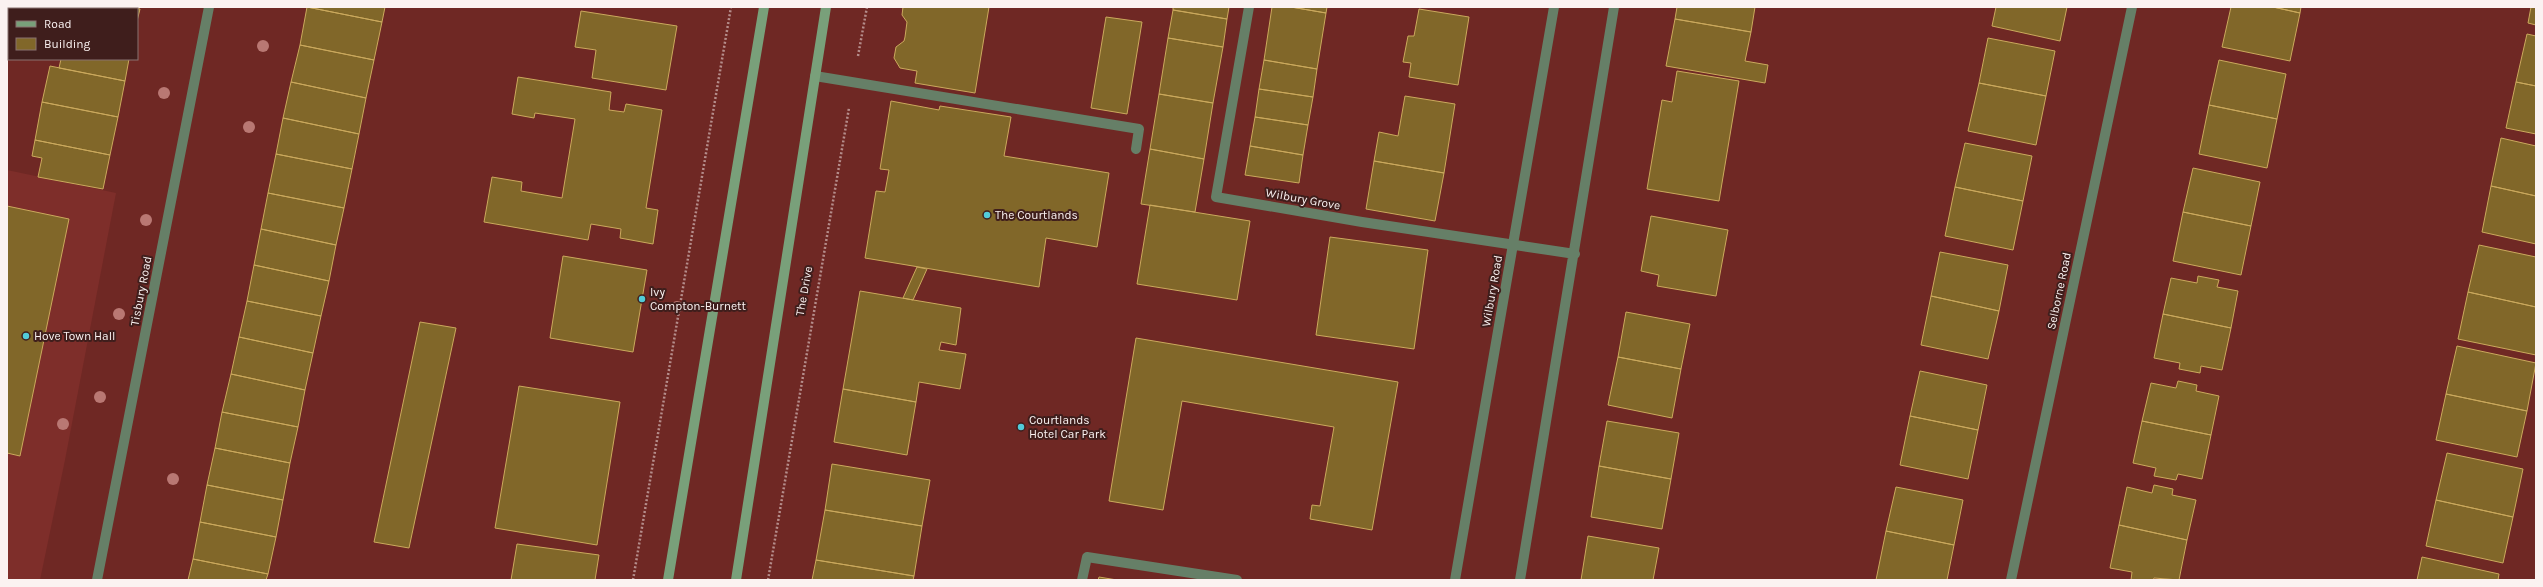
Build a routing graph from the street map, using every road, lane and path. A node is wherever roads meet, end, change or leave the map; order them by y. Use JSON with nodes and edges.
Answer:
{"nodes":[{"id":1,"x":209,"y":7,"type":"edge"},
{"id":2,"x":732,"y":7,"type":"edge"},
{"id":3,"x":764,"y":7,"type":"edge"},
{"id":4,"x":826,"y":7,"type":"edge"},
{"id":5,"x":867,"y":7,"type":"edge"},
{"id":6,"x":1249,"y":7,"type":"edge"},
{"id":7,"x":1554,"y":7,"type":"edge"},
{"id":8,"x":1614,"y":7,"type":"edge"},
{"id":9,"x":2132,"y":7,"type":"edge"},
{"id":10,"x":815,"y":76,"type":"junction"},
{"id":11,"x":854,"y":83,"type":"junction"},
{"id":12,"x":1136,"y":150,"type":"dead end"},
{"id":13,"x":1513,"y":243,"type":"junction"},
{"id":14,"x":1575,"y":254,"type":"junction"},
{"id":15,"x":97,"y":580,"type":"edge"},
{"id":16,"x":633,"y":580,"type":"edge"},
{"id":17,"x":668,"y":580,"type":"edge"},
{"id":18,"x":736,"y":580,"type":"edge"},
{"id":19,"x":768,"y":580,"type":"edge"},
{"id":20,"x":1082,"y":580,"type":"edge"},
{"id":21,"x":1237,"y":580,"type":"edge"},
{"id":22,"x":1456,"y":580,"type":"edge"},
{"id":23,"x":1520,"y":580,"type":"edge"},
{"id":24,"x":2011,"y":580,"type":"edge"}],
"edges":[{"from":1,"to":15,"type":"street","name":"Tisbury Road"},
{"from":2,"to":16,"type":"path"},
{"from":3,"to":17,"type":"main road"},
{"from":4,"to":10,"type":"main road","name":"The Drive"},
{"from":5,"to":11,"type":"path","name":"The Drive"},
{"from":6,"to":13,"type":"street","name":"Wilbury Grove"},
{"from":7,"to":13,"type":"street","name":"Wilbury Road"},
{"from":8,"to":14,"type":"street"},
{"from":9,"to":24,"type":"street","name":"Selborne Road"},
{"from":10,"to":11,"type":"street"},
{"from":10,"to":18,"type":"main road","name":"The Drive"},
{"from":11,"to":12,"type":"street"},
{"from":11,"to":19,"type":"path","name":"The Drive"},
{"from":13,"to":14,"type":"street","name":"Wilbury Grove"},
{"from":13,"to":22,"type":"street","name":"Wilbury Road"},
{"from":14,"to":23,"type":"street"},
{"from":20,"to":21,"type":"street"}]}
